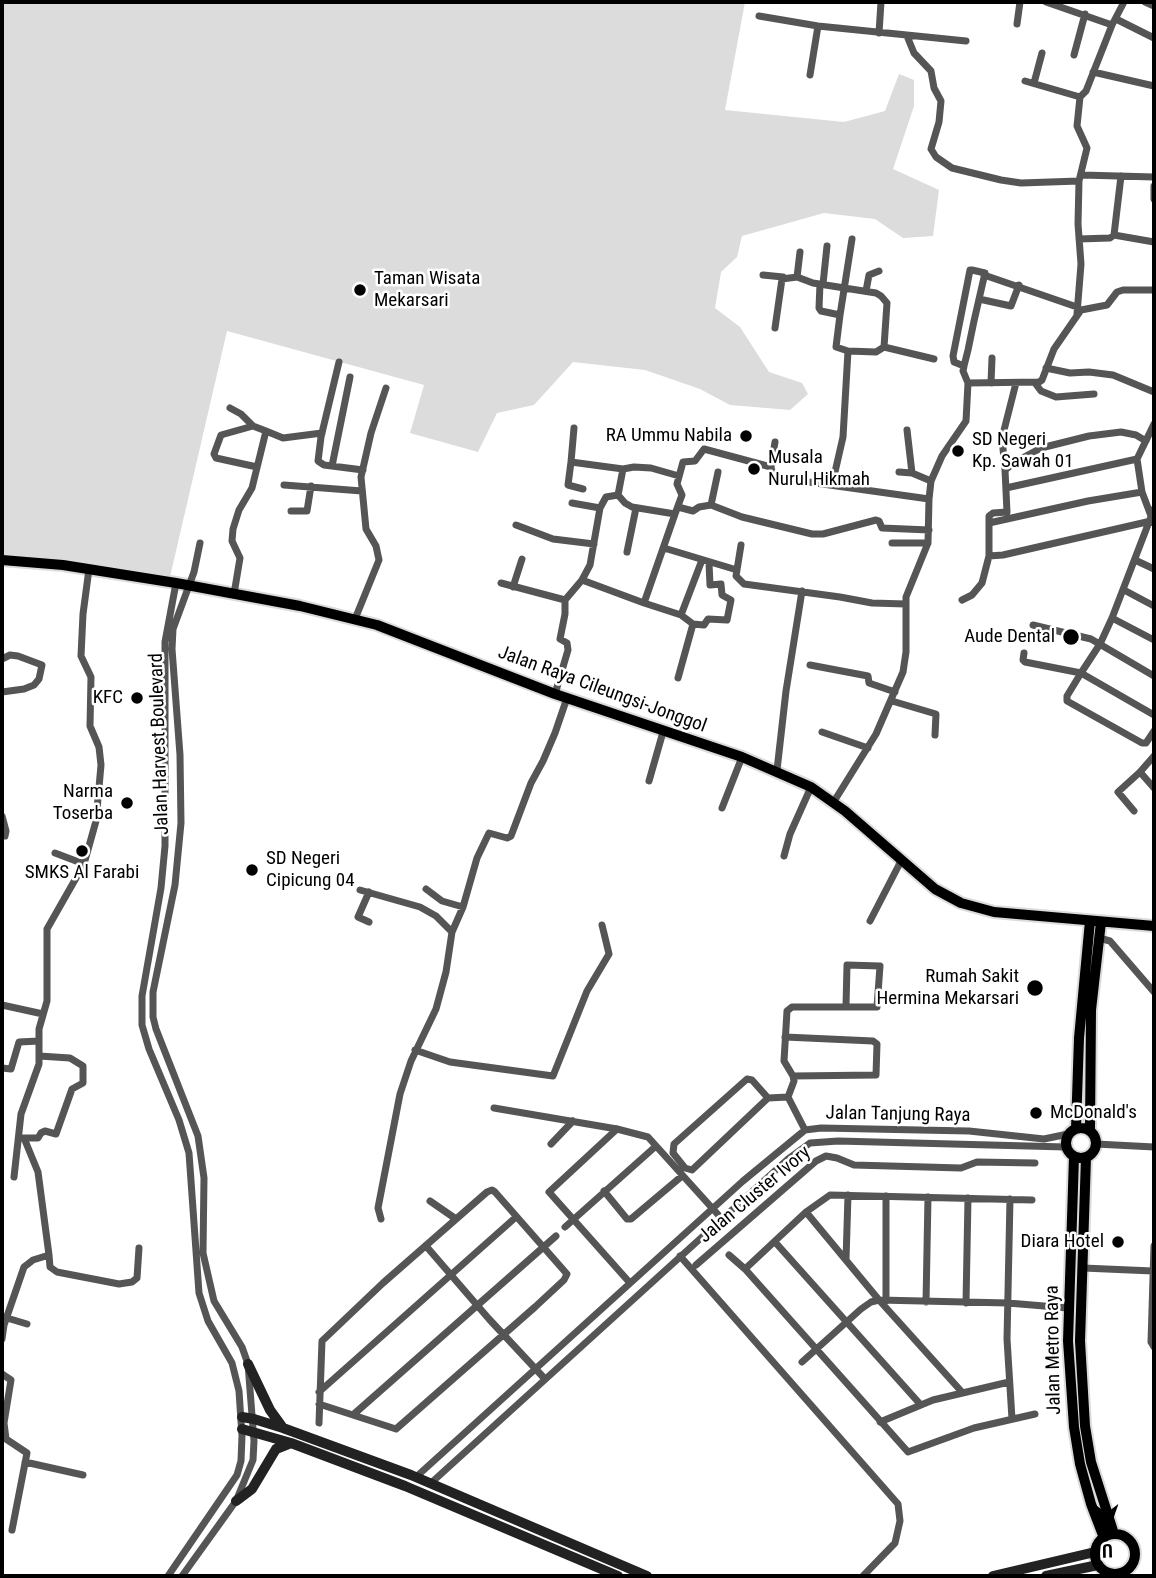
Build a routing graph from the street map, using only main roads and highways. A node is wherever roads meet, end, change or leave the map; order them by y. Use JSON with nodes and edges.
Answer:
{"nodes":[{"id":1,"x":2,"y":560,"type":"edge"},
{"id":2,"x":1096,"y":922,"type":"junction"},
{"id":3,"x":1154,"y":926,"type":"edge"},
{"id":4,"x":1090,"y":1130,"type":"junction"},
{"id":5,"x":1072,"y":1131,"type":"junction"},
{"id":6,"x":1074,"y":1157,"type":"junction"},
{"id":7,"x":1086,"y":1157,"type":"junction"},
{"id":8,"x":1109,"y":1536,"type":"junction"},
{"id":9,"x":1129,"y":1573,"type":"edge"},
{"id":10,"x":1115,"y":1575,"type":"edge"}],
"edges":[{"from":1,"to":2,"type":"main road","name":"Jalan Raya Cileungsi-Jonggol"},
{"from":2,"to":3,"type":"main road","name":"Jalan Raya Cileungsi-Jonggol"},
{"from":2,"to":4,"type":"main road"},
{"from":2,"to":5,"type":"main road"},
{"from":4,"to":5,"type":"main road"},
{"from":4,"to":7,"type":"main road"},
{"from":5,"to":6,"type":"main road"},
{"from":6,"to":7,"type":"main road"},
{"from":6,"to":8,"type":"main road","name":"Jalan Metro Raya"},
{"from":7,"to":8,"type":"main road","name":"Jalan Metro Raya"},
{"from":8,"to":9,"type":"main road"},
{"from":8,"to":10,"type":"main road"},
{"from":9,"to":10,"type":"main road"}]}
